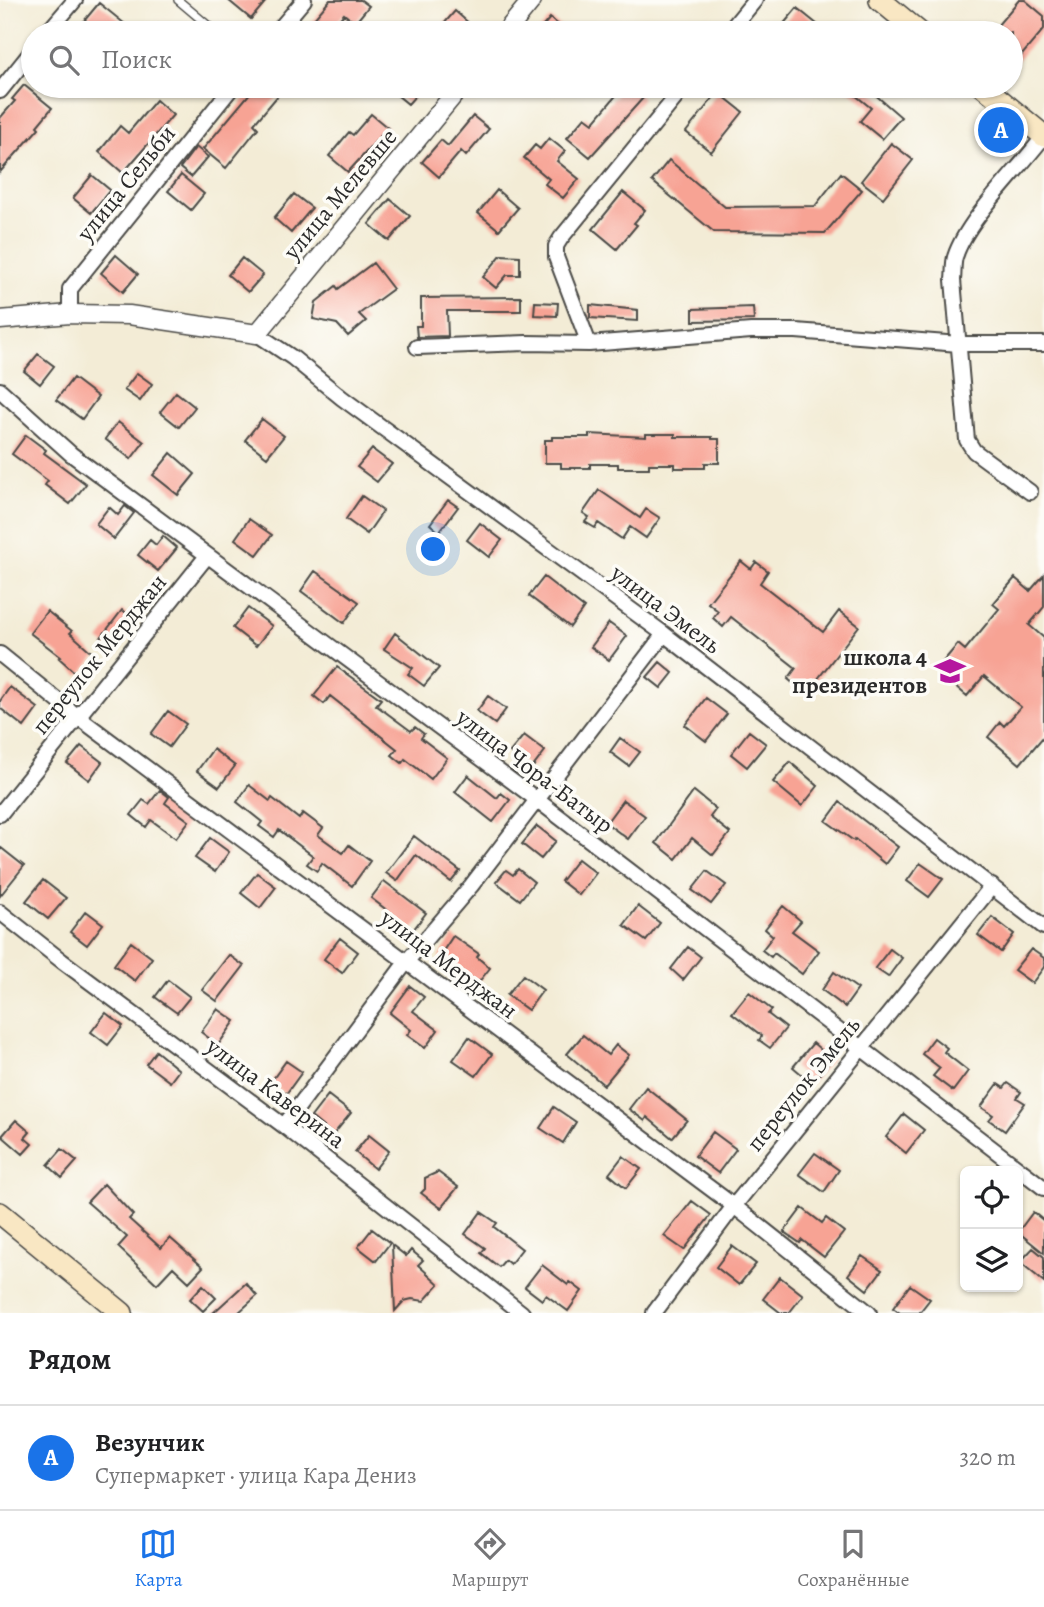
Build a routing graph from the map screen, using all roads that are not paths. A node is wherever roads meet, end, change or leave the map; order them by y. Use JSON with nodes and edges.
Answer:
{"nodes":[{"id":1,"x":75,"y":0,"type":"edge"},
{"id":2,"x":178,"y":0,"type":"edge"},
{"id":3,"x":304,"y":0,"type":"edge"},
{"id":4,"x":532,"y":0,"type":"edge"},
{"id":5,"x":755,"y":0,"type":"edge"},
{"id":6,"x":880,"y":0,"type":"edge"},
{"id":7,"x":57,"y":21,"type":"edge"},
{"id":8,"x":203,"y":21,"type":"edge"},
{"id":9,"x":286,"y":21,"type":"edge"},
{"id":10,"x":515,"y":21,"type":"edge"},
{"id":11,"x":738,"y":21,"type":"edge"},
{"id":12,"x":905,"y":21,"type":"edge"},
{"id":13,"x":21,"y":66,"type":"edge"},
{"id":14,"x":0,"y":91,"type":"edge"},
{"id":15,"x":223,"y":98,"type":"edge"},
{"id":16,"x":451,"y":98,"type":"edge"},
{"id":17,"x":675,"y":98,"type":"edge"},
{"id":18,"x":998,"y":98,"type":"edge"},
{"id":19,"x":1044,"y":136,"type":"edge"},
{"id":20,"x":70,"y":314,"type":"junction"},
{"id":21,"x":0,"y":320,"type":"edge"},
{"id":22,"x":257,"y":334,"type":"junction"},
{"id":23,"x":589,"y":344,"type":"junction"},
{"id":24,"x":959,"y":344,"type":"junction"},
{"id":25,"x":1044,"y":344,"type":"edge"},
{"id":26,"x":417,"y":347,"type":"dead end"},
{"id":27,"x":0,"y":390,"type":"edge"},
{"id":28,"x":1030,"y":492,"type":"dead end"},
{"id":29,"x":207,"y":556,"type":"junction"},
{"id":30,"x":664,"y":634,"type":"junction"},
{"id":31,"x":0,"y":654,"type":"edge"},
{"id":32,"x":78,"y":717,"type":"junction"},
{"id":33,"x":536,"y":799,"type":"junction"},
{"id":34,"x":0,"y":814,"type":"edge"},
{"id":35,"x":992,"y":886,"type":"junction"},
{"id":36,"x":0,"y":912,"type":"edge"},
{"id":37,"x":1044,"y":927,"type":"edge"},
{"id":38,"x":407,"y":961,"type":"junction"},
{"id":39,"x":861,"y":1047,"type":"junction"},
{"id":40,"x":284,"y":1126,"type":"junction"},
{"id":41,"x":1044,"y":1188,"type":"edge"},
{"id":42,"x":734,"y":1206,"type":"junction"},
{"id":43,"x":0,"y":1213,"type":"edge"},
{"id":44,"x":122,"y":1313,"type":"edge"},
{"id":45,"x":522,"y":1313,"type":"edge"},
{"id":46,"x":654,"y":1313,"type":"edge"},
{"id":47,"x":869,"y":1313,"type":"edge"}],
"edges":[{"from":1,"to":7,"type":"street"},
{"from":2,"to":8,"type":"lane"},
{"from":3,"to":9,"type":"street"},
{"from":4,"to":10,"type":"street"},
{"from":5,"to":11,"type":"street"},
{"from":6,"to":12,"type":"main road"},
{"from":13,"to":14,"type":"street"},
{"from":15,"to":20,"type":"street","name":"улица Сельби"},
{"from":16,"to":22,"type":"street","name":"улица Мелевше"},
{"from":17,"to":23,"type":"street"},
{"from":18,"to":19,"type":"main road"},
{"from":19,"to":24,"type":"street"},
{"from":20,"to":21,"type":"street"},
{"from":20,"to":22,"type":"street"},
{"from":22,"to":30,"type":"street","name":"улица Эмель"},
{"from":23,"to":24,"type":"street"},
{"from":23,"to":26,"type":"street"},
{"from":24,"to":25,"type":"street"},
{"from":24,"to":28,"type":"street"},
{"from":27,"to":29,"type":"street","name":"улица Чора-Батыр"},
{"from":29,"to":32,"type":"street","name":"переулок Мерджан"},
{"from":29,"to":33,"type":"street","name":"улица Чора-Батыр"},
{"from":30,"to":33,"type":"street"},
{"from":30,"to":35,"type":"street","name":"улица Эмель"},
{"from":31,"to":32,"type":"street","name":"улица Мерджан"},
{"from":32,"to":34,"type":"street","name":"переулок Мерджан"},
{"from":32,"to":38,"type":"street","name":"улица Мерджан"},
{"from":33,"to":38,"type":"street"},
{"from":33,"to":39,"type":"street","name":"улица Чора-Батыр"},
{"from":35,"to":37,"type":"street","name":"улица Эмель"},
{"from":35,"to":39,"type":"street","name":"переулок Эмель"},
{"from":36,"to":40,"type":"street","name":"улица Каверина"},
{"from":38,"to":40,"type":"street"},
{"from":38,"to":42,"type":"street","name":"улица Мерджан"},
{"from":39,"to":41,"type":"street","name":"улица Чора-Батыр"},
{"from":39,"to":42,"type":"street","name":"переулок Эмель"},
{"from":40,"to":45,"type":"street","name":"улица Каверина"},
{"from":42,"to":46,"type":"street","name":"переулок Эмель"},
{"from":42,"to":47,"type":"street","name":"улица Мерджан"},
{"from":43,"to":44,"type":"main road"}]}
